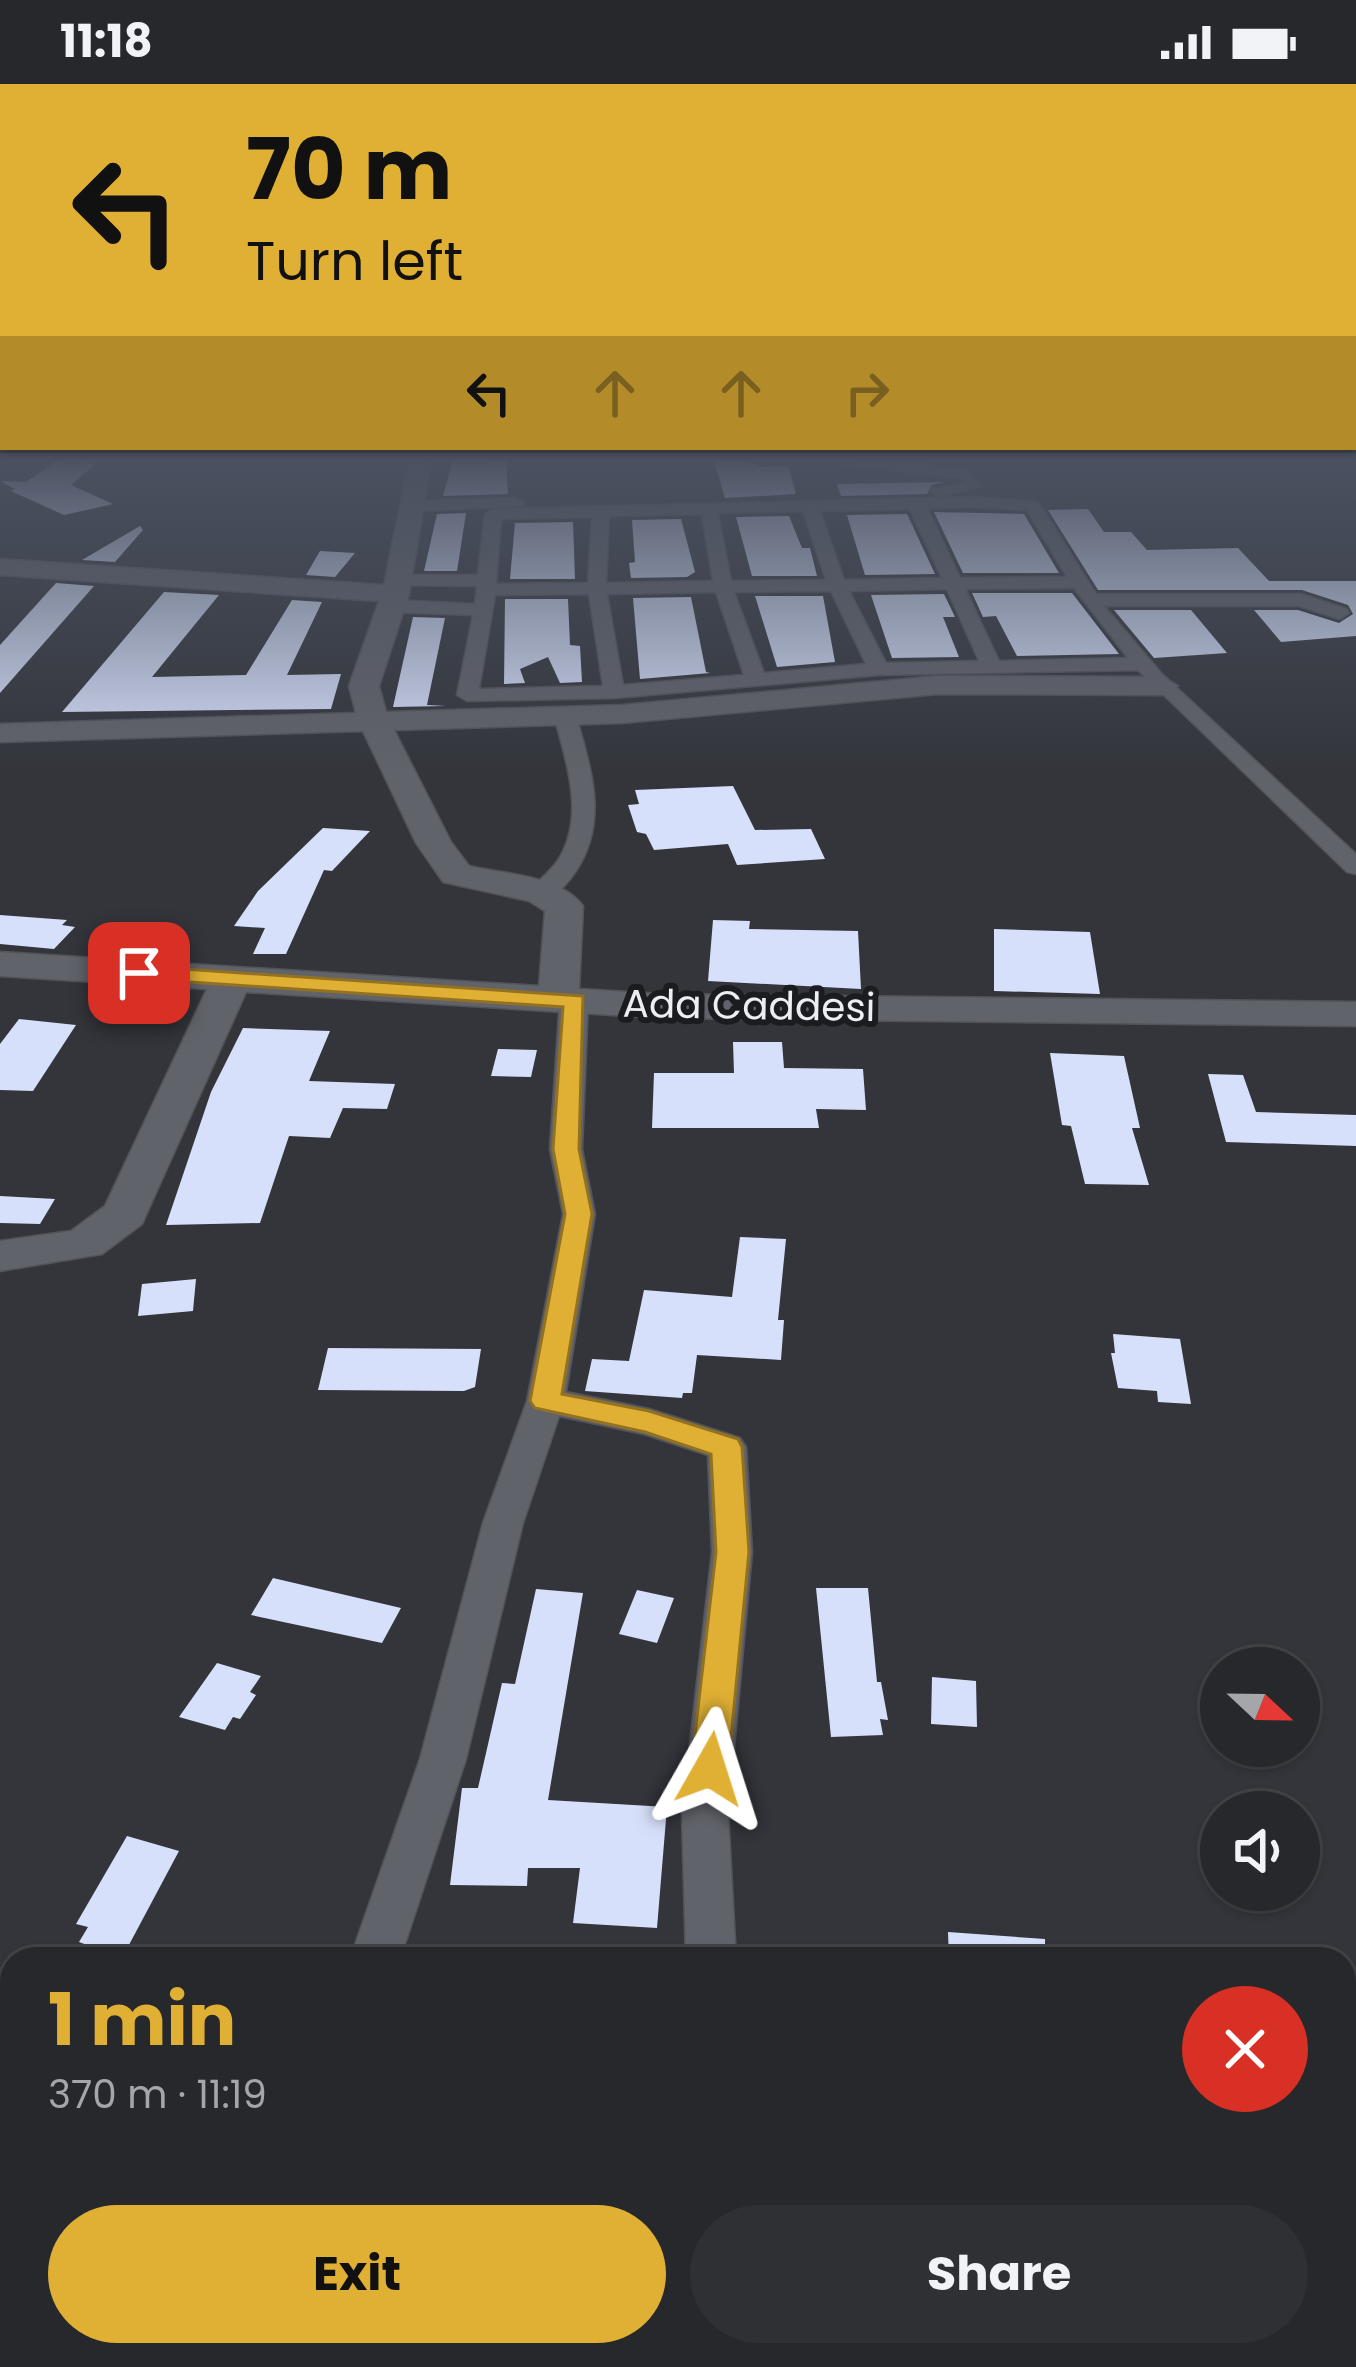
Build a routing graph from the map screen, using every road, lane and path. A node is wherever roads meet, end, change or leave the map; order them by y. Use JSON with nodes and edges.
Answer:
{"nodes":[{"id":1,"x":402,"y":563,"type":"edge"},
{"id":2,"x":489,"y":563,"type":"edge"},
{"id":3,"x":598,"y":563,"type":"edge"},
{"id":4,"x":719,"y":563,"type":"edge"},
{"id":5,"x":829,"y":563,"type":"edge"},
{"id":6,"x":946,"y":563,"type":"edge"},
{"id":7,"x":1067,"y":563,"type":"edge"},
{"id":8,"x":0,"y":567,"type":"edge"},
{"id":9,"x":957,"y":584,"type":"junction"},
{"id":10,"x":837,"y":585,"type":"junction"},
{"id":11,"x":723,"y":586,"type":"junction"},
{"id":12,"x":597,"y":588,"type":"junction"},
{"id":13,"x":1085,"y":591,"type":"junction"},
{"id":14,"x":395,"y":593,"type":"junction"},
{"id":15,"x":486,"y":594,"type":"junction"},
{"id":16,"x":1340,"y":613,"type":"dead end"},
{"id":17,"x":991,"y":664,"type":"junction"},
{"id":18,"x":880,"y":669,"type":"junction"},
{"id":19,"x":1153,"y":675,"type":"junction"},
{"id":20,"x":756,"y":679,"type":"junction"},
{"id":21,"x":614,"y":692,"type":"junction"},
{"id":22,"x":566,"y":716,"type":"junction"},
{"id":23,"x":373,"y":719,"type":"junction"},
{"id":24,"x":0,"y":733,"type":"edge"},
{"id":25,"x":1356,"y":867,"type":"edge"},
{"id":26,"x":542,"y":892,"type":"junction"},
{"id":27,"x":0,"y":964,"type":"edge"},
{"id":28,"x":232,"y":979,"type":"junction"},
{"id":29,"x":566,"y":1000,"type":"junction"},
{"id":30,"x":1356,"y":1014,"type":"edge"},
{"id":31,"x":0,"y":1256,"type":"edge"},
{"id":32,"x":545,"y":1401,"type":"junction"},
{"id":33,"x":379,"y":1947,"type":"edge"},
{"id":34,"x":711,"y":1947,"type":"edge"}],
"edges":[{"from":1,"to":14,"type":"main road"},
{"from":2,"to":15,"type":"street"},
{"from":3,"to":12,"type":"street"},
{"from":4,"to":11,"type":"street"},
{"from":5,"to":10,"type":"street"},
{"from":6,"to":9,"type":"street"},
{"from":7,"to":13,"type":"street"},
{"from":8,"to":14,"type":"main road"},
{"from":9,"to":10,"type":"street"},
{"from":9,"to":13,"type":"street"},
{"from":9,"to":17,"type":"street"},
{"from":10,"to":11,"type":"street"},
{"from":10,"to":18,"type":"street"},
{"from":11,"to":12,"type":"street"},
{"from":11,"to":20,"type":"street"},
{"from":12,"to":15,"type":"street"},
{"from":12,"to":21,"type":"street"},
{"from":13,"to":16,"type":"street"},
{"from":13,"to":19,"type":"street"},
{"from":14,"to":15,"type":"street"},
{"from":14,"to":15,"type":"street"},
{"from":14,"to":23,"type":"main road"},
{"from":15,"to":21,"type":"street"},
{"from":17,"to":18,"type":"street"},
{"from":17,"to":19,"type":"street"},
{"from":18,"to":20,"type":"street"},
{"from":19,"to":22,"type":"main road"},
{"from":19,"to":25,"type":"street"},
{"from":20,"to":21,"type":"street"},
{"from":22,"to":23,"type":"main road"},
{"from":22,"to":26,"type":"street"},
{"from":23,"to":24,"type":"main road"},
{"from":23,"to":26,"type":"main road"},
{"from":26,"to":29,"type":"main road"},
{"from":27,"to":28,"type":"main road","name":"Ada Caddesi"},
{"from":28,"to":29,"type":"main road","name":"Ada Caddesi"},
{"from":28,"to":31,"type":"main road"},
{"from":29,"to":30,"type":"main road","name":"Ada Caddesi"},
{"from":29,"to":32,"type":"street"},
{"from":32,"to":33,"type":"street"},
{"from":32,"to":34,"type":"street"}]}
